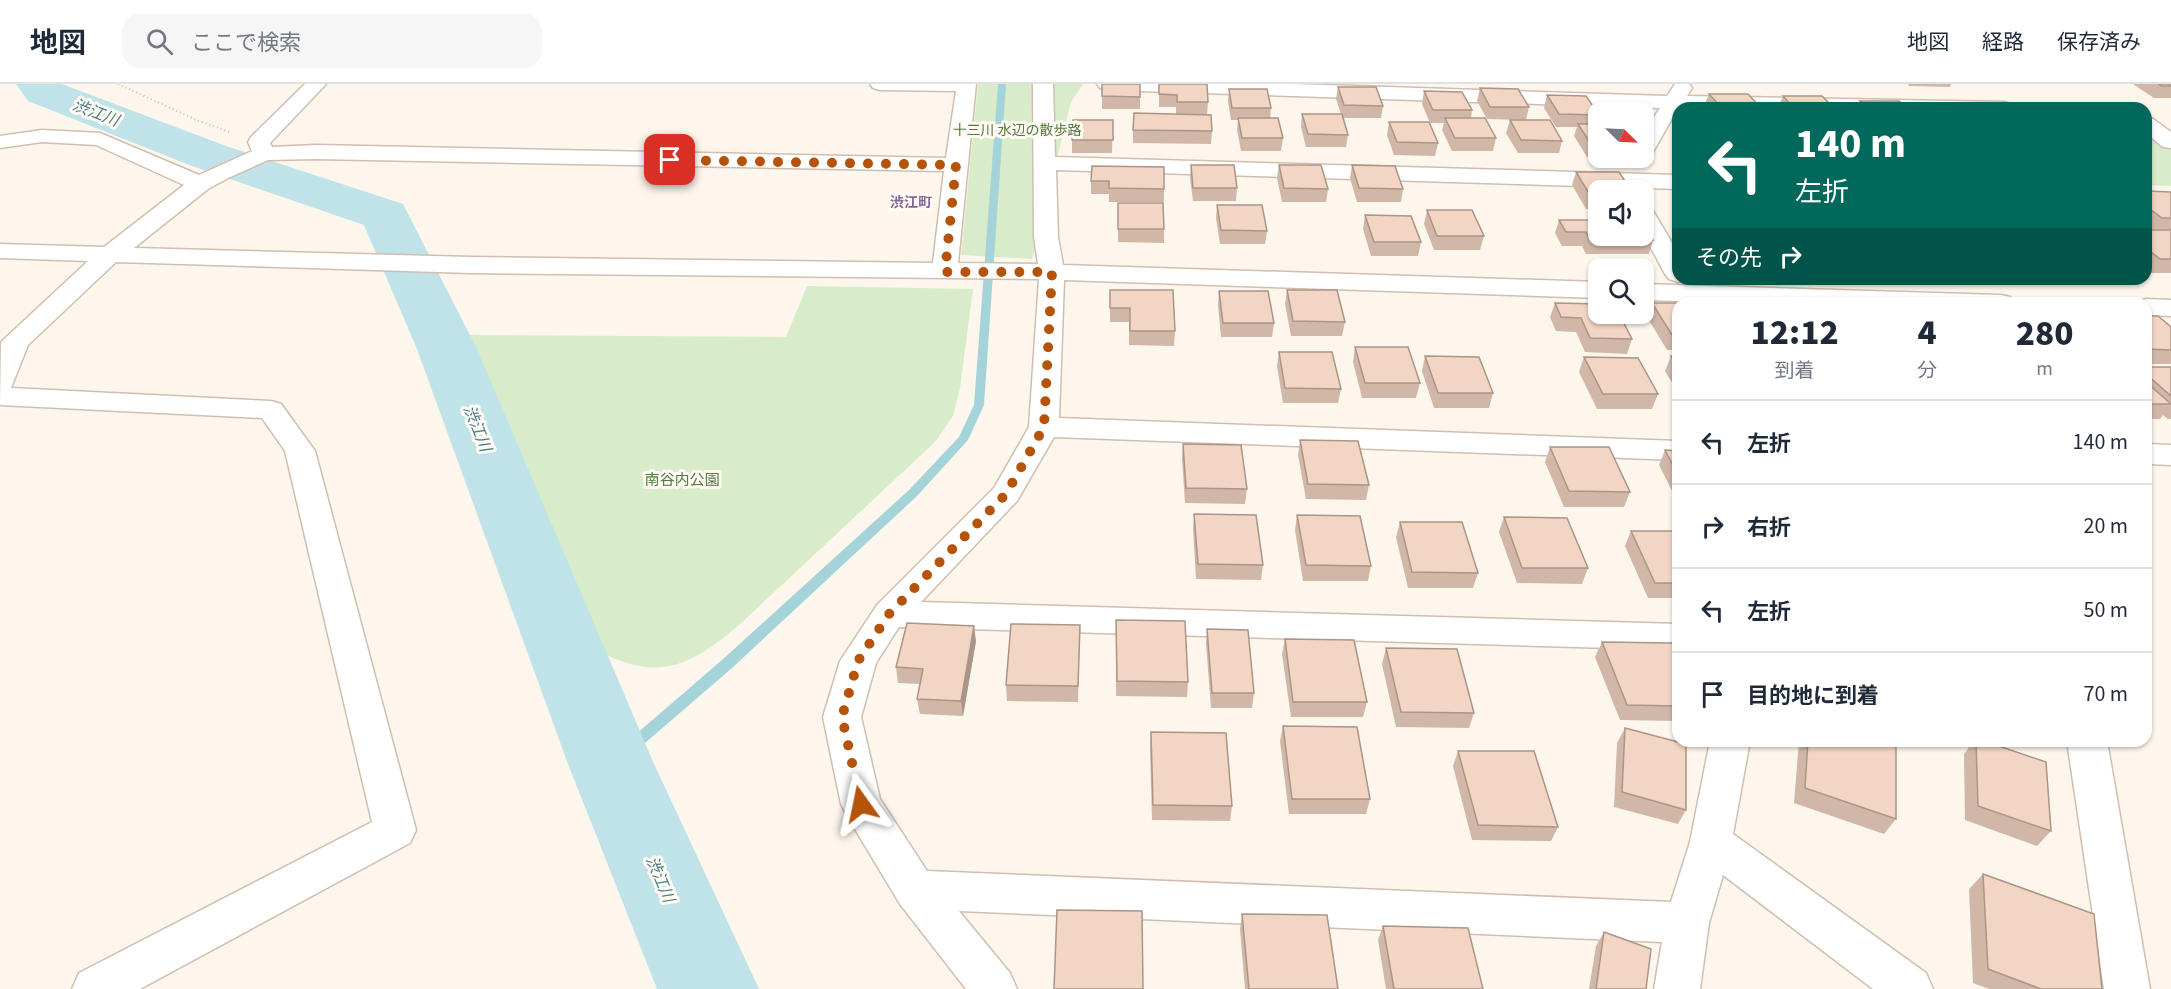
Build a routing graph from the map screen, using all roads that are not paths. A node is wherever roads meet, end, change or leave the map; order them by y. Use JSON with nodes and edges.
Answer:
{"nodes":[{"id":1,"x":339,"y":84,"type":"edge"},
{"id":2,"x":880,"y":84,"type":"edge"},
{"id":3,"x":1043,"y":84,"type":"edge"},
{"id":4,"x":1107,"y":84,"type":"edge"},
{"id":5,"x":1684,"y":84,"type":"edge"},
{"id":6,"x":310,"y":90,"type":"edge"},
{"id":7,"x":1671,"y":102,"type":"junction"},
{"id":8,"x":2152,"y":115,"type":"edge"},
{"id":9,"x":1654,"y":132,"type":"edge"},
{"id":10,"x":0,"y":142,"type":"edge"},
{"id":11,"x":2171,"y":142,"type":"edge"},
{"id":12,"x":262,"y":148,"type":"junction"},
{"id":13,"x":1045,"y":163,"type":"junction"},
{"id":14,"x":956,"y":165,"type":"junction"},
{"id":15,"x":210,"y":178,"type":"junction"},
{"id":16,"x":1672,"y":182,"type":"edge"},
{"id":17,"x":1588,"y":184,"type":"edge"},
{"id":18,"x":1654,"y":184,"type":"edge"},
{"id":19,"x":1654,"y":230,"type":"edge"},
{"id":20,"x":0,"y":251,"type":"edge"},
{"id":21,"x":110,"y":254,"type":"junction"},
{"id":22,"x":1672,"y":259,"type":"edge"},
{"id":23,"x":951,"y":272,"type":"junction"},
{"id":24,"x":1039,"y":272,"type":"junction"},
{"id":25,"x":1689,"y":287,"type":"edge"},
{"id":26,"x":1588,"y":290,"type":"edge"},
{"id":27,"x":1654,"y":291,"type":"edge"},
{"id":28,"x":1884,"y":297,"type":"edge"},
{"id":29,"x":2152,"y":308,"type":"edge"},
{"id":30,"x":2171,"y":308,"type":"edge"},
{"id":31,"x":0,"y":330,"type":"edge"},
{"id":32,"x":27,"y":331,"type":"junction"},
{"id":33,"x":0,"y":383,"type":"edge"},
{"id":34,"x":0,"y":396,"type":"edge"},
{"id":35,"x":1044,"y":427,"type":"junction"},
{"id":36,"x":1672,"y":451,"type":"edge"},
{"id":37,"x":2152,"y":454,"type":"edge"},
{"id":38,"x":2171,"y":455,"type":"edge"},
{"id":39,"x":889,"y":614,"type":"junction"},
{"id":40,"x":1672,"y":637,"type":"edge"},
{"id":41,"x":1729,"y":747,"type":"edge"},
{"id":42,"x":2088,"y":747,"type":"edge"},
{"id":43,"x":1712,"y":842,"type":"junction"},
{"id":44,"x":915,"y":890,"type":"junction"},
{"id":45,"x":1687,"y":923,"type":"junction"},
{"id":46,"x":95,"y":989,"type":"edge"},
{"id":47,"x":994,"y":989,"type":"edge"},
{"id":48,"x":1677,"y":989,"type":"edge"},
{"id":49,"x":1910,"y":989,"type":"edge"},
{"id":50,"x":2127,"y":989,"type":"edge"}],
"edges":[{"from":1,"to":6,"type":"street"},
{"from":2,"to":14,"type":"street"},
{"from":3,"to":13,"type":"street"},
{"from":4,"to":7,"type":"street"},
{"from":5,"to":7,"type":"street"},
{"from":6,"to":12,"type":"street"},
{"from":7,"to":9,"type":"street"},
{"from":8,"to":11,"type":"street"},
{"from":10,"to":15,"type":"street"},
{"from":12,"to":14,"type":"street"},
{"from":12,"to":15,"type":"street"},
{"from":13,"to":17,"type":"street"},
{"from":13,"to":24,"type":"street"},
{"from":14,"to":23,"type":"street"},
{"from":15,"to":21,"type":"street"},
{"from":16,"to":18,"type":"street"},
{"from":19,"to":22,"type":"street"},
{"from":20,"to":21,"type":"street"},
{"from":21,"to":23,"type":"street"},
{"from":21,"to":32,"type":"street"},
{"from":23,"to":24,"type":"street"},
{"from":24,"to":26,"type":"street"},
{"from":24,"to":35,"type":"street"},
{"from":25,"to":27,"type":"street"},
{"from":25,"to":28,"type":"street"},
{"from":29,"to":30,"type":"street"},
{"from":31,"to":32,"type":"street"},
{"from":32,"to":33,"type":"street"},
{"from":34,"to":46,"type":"street"},
{"from":35,"to":36,"type":"street"},
{"from":35,"to":39,"type":"street"},
{"from":37,"to":38,"type":"street"},
{"from":39,"to":40,"type":"street"},
{"from":39,"to":44,"type":"street"},
{"from":41,"to":43,"type":"street"},
{"from":42,"to":50,"type":"street"},
{"from":43,"to":45,"type":"street"},
{"from":43,"to":49,"type":"street"},
{"from":44,"to":45,"type":"street"},
{"from":44,"to":47,"type":"street"},
{"from":45,"to":48,"type":"street"}]}
